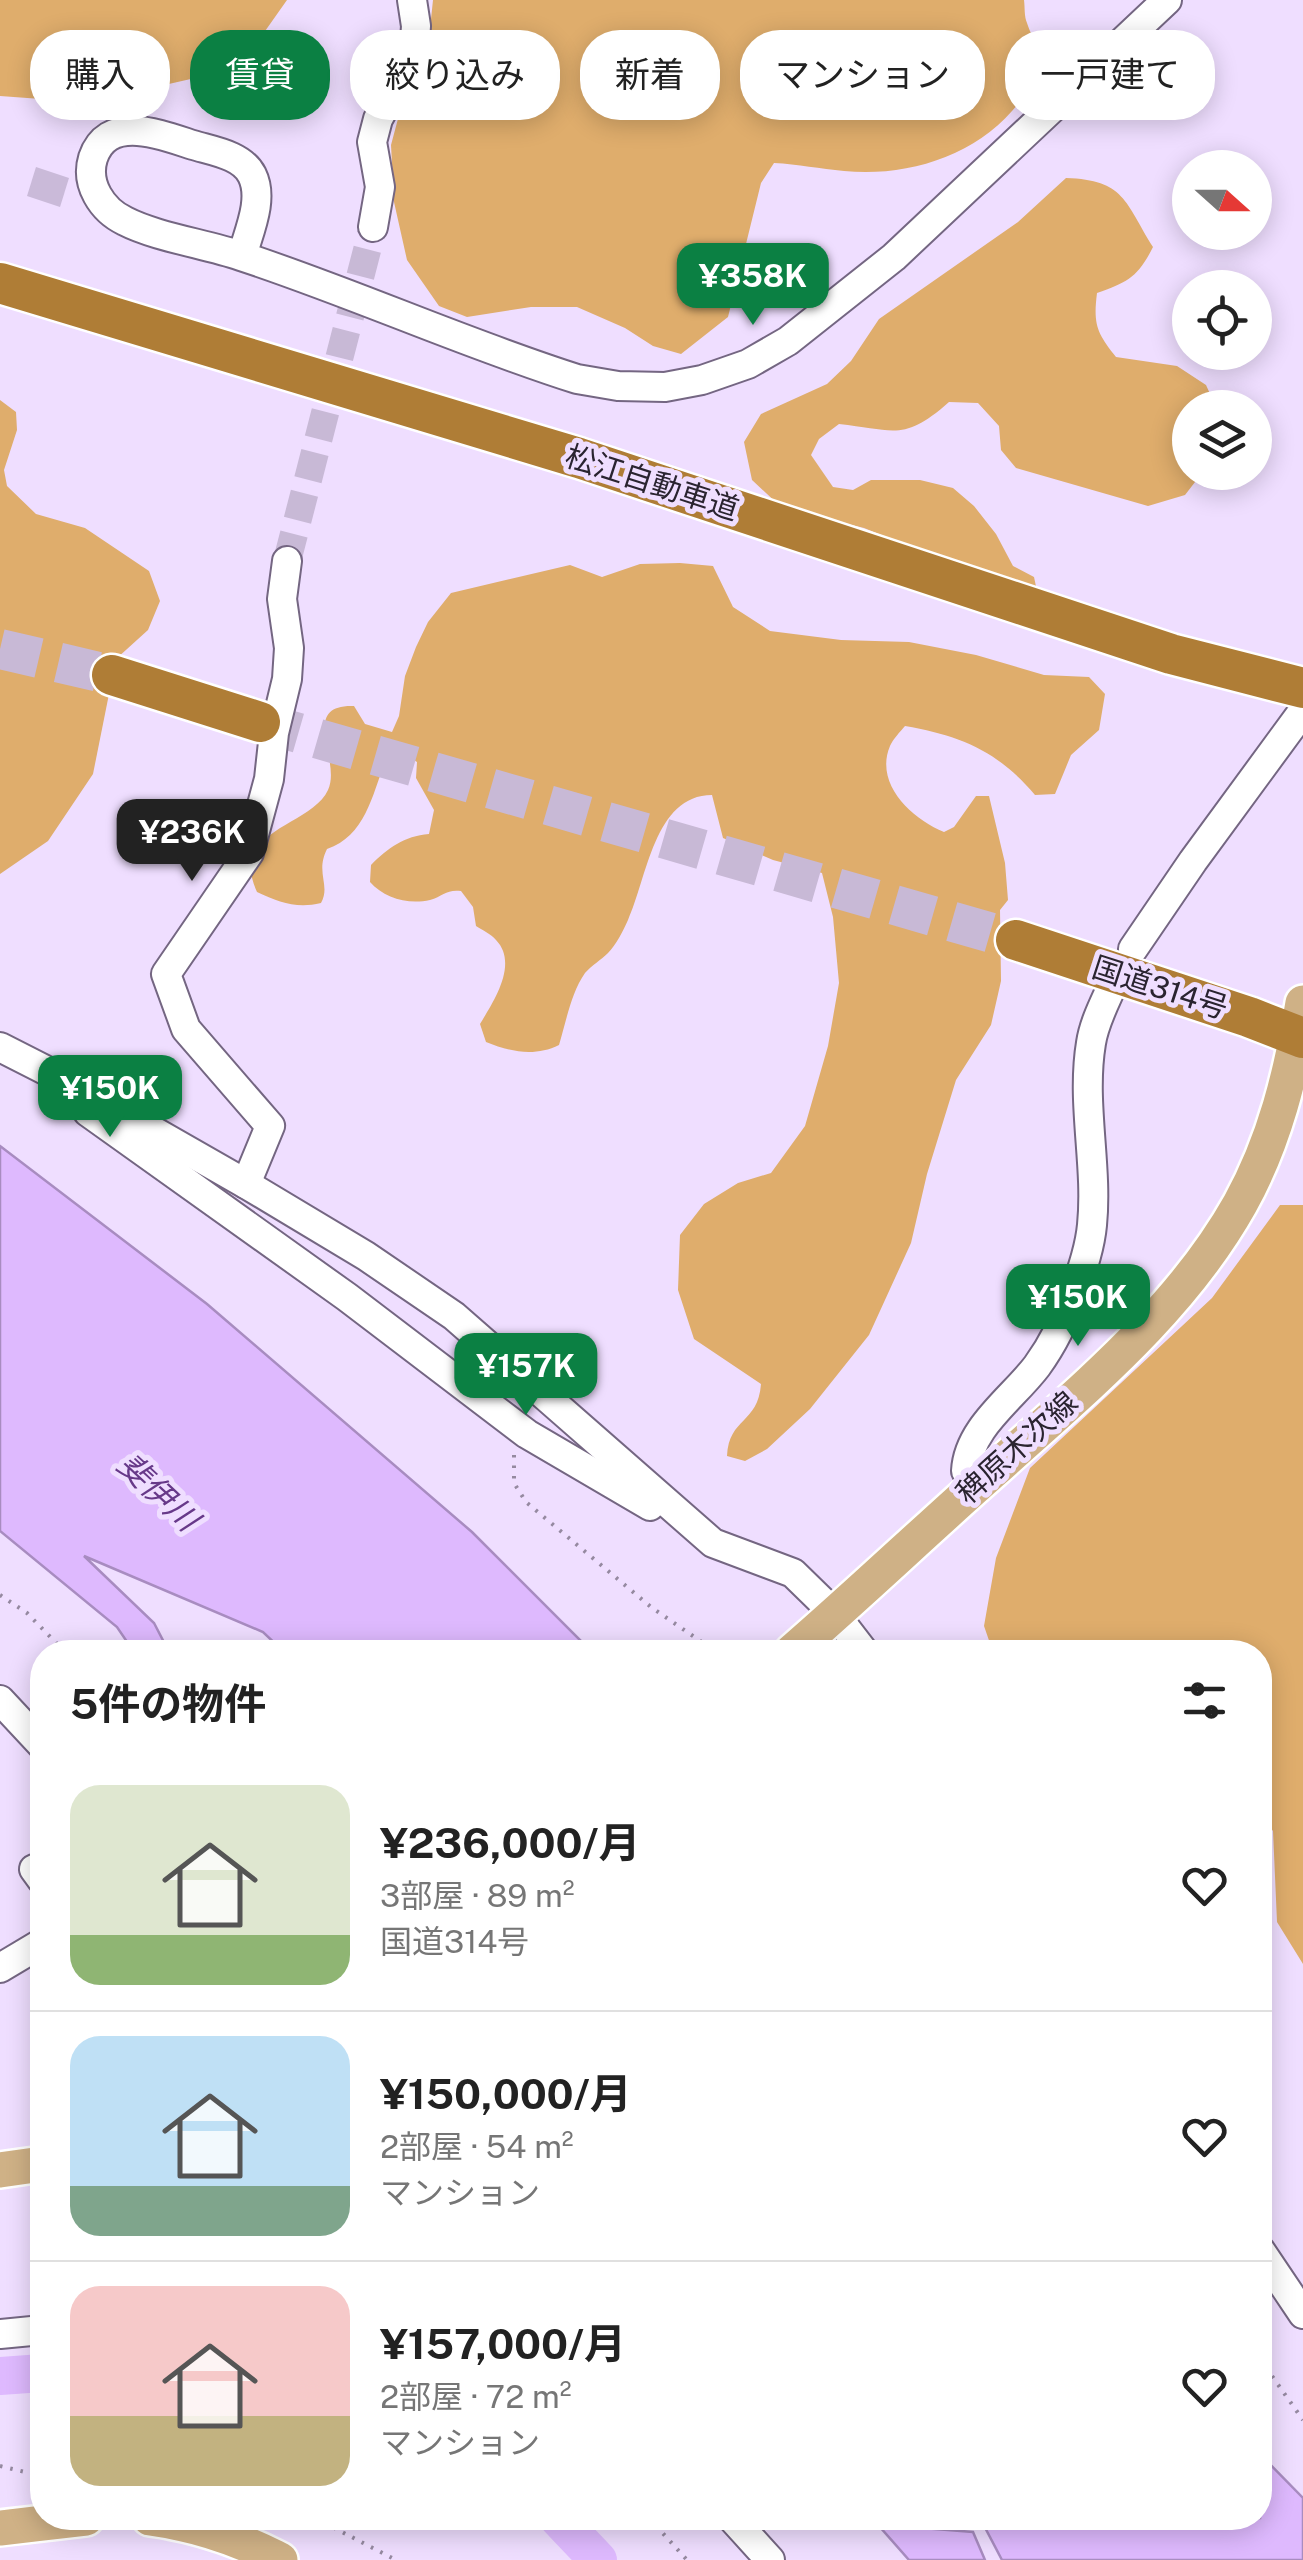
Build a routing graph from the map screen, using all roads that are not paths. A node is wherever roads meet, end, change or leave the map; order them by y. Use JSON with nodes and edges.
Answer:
{"nodes":[{"id":1,"x":412,"y":0,"type":"edge"},
{"id":2,"x":1167,"y":0,"type":"edge"},
{"id":3,"x":373,"y":228,"type":"tunnel mouth"},
{"id":4,"x":242,"y":256,"type":"junction"},
{"id":5,"x":0,"y":283,"type":"edge"},
{"id":6,"x":287,"y":561,"type":"tunnel mouth"},
{"id":7,"x":112,"y":676,"type":"tunnel mouth"},
{"id":8,"x":1303,"y":688,"type":"edge"},
{"id":9,"x":1303,"y":711,"type":"edge"},
{"id":10,"x":260,"y":722,"type":"tunnel mouth"},
{"id":11,"x":1016,"y":940,"type":"tunnel mouth"},
{"id":12,"x":1134,"y":948,"type":"dead end"},
{"id":13,"x":1112,"y":986,"type":"dead end"},
{"id":14,"x":1301,"y":1026,"type":"edge"},
{"id":15,"x":0,"y":1047,"type":"edge"},
{"id":16,"x":56,"y":1076,"type":"junction"},
{"id":17,"x":246,"y":1184,"type":"junction"},
{"id":18,"x":977,"y":1484,"type":"junction"},
{"id":19,"x":680,"y":1515,"type":"junction"},
{"id":20,"x":834,"y":1612,"type":"junction"},
{"id":21,"x":805,"y":1640,"type":"edge"},
{"id":22,"x":855,"y":1640,"type":"edge"},
{"id":23,"x":0,"y":1700,"type":"edge"},
{"id":24,"x":30,"y":1721,"type":"edge"},
{"id":25,"x":30,"y":1950,"type":"edge"},
{"id":26,"x":0,"y":1968,"type":"edge"},
{"id":27,"x":30,"y":2166,"type":"edge"},
{"id":28,"x":0,"y":2170,"type":"edge"},
{"id":29,"x":1272,"y":2268,"type":"edge"},
{"id":30,"x":1303,"y":2314,"type":"edge"},
{"id":31,"x":30,"y":2331,"type":"edge"},
{"id":32,"x":0,"y":2334,"type":"edge"},
{"id":33,"x":30,"y":2525,"type":"edge"},
{"id":34,"x":0,"y":2528,"type":"edge"},
{"id":35,"x":202,"y":2530,"type":"edge"},
{"id":36,"x":743,"y":2530,"type":"edge"},
{"id":37,"x":274,"y":2558,"type":"edge"},
{"id":38,"x":770,"y":2560,"type":"edge"}],
"edges":[{"from":1,"to":3,"type":"street"},
{"from":2,"to":4,"type":"street"},
{"from":4,"to":4,"type":"street"},
{"from":5,"to":8,"type":"highway","name":"松江自動車道"},
{"from":6,"to":17,"type":"street"},
{"from":7,"to":10,"type":"highway"},
{"from":9,"to":12,"type":"street"},
{"from":11,"to":14,"type":"highway","name":"国道314号"},
{"from":13,"to":18,"type":"street"},
{"from":14,"to":18,"type":"main road","name":"稗原木次線"},
{"from":15,"to":16,"type":"street"},
{"from":16,"to":17,"type":"street"},
{"from":16,"to":19,"type":"street"},
{"from":17,"to":19,"type":"street"},
{"from":18,"to":20,"type":"main road","name":"稗原木次線"},
{"from":19,"to":20,"type":"street"},
{"from":20,"to":21,"type":"main road","name":"稗原木次線"},
{"from":20,"to":22,"type":"street"},
{"from":23,"to":24,"type":"street"},
{"from":25,"to":26,"type":"street"},
{"from":27,"to":28,"type":"main road"},
{"from":29,"to":30,"type":"street"},
{"from":31,"to":32,"type":"street"},
{"from":33,"to":34,"type":"main road"},
{"from":35,"to":37,"type":"main road"},
{"from":36,"to":38,"type":"street"}]}
